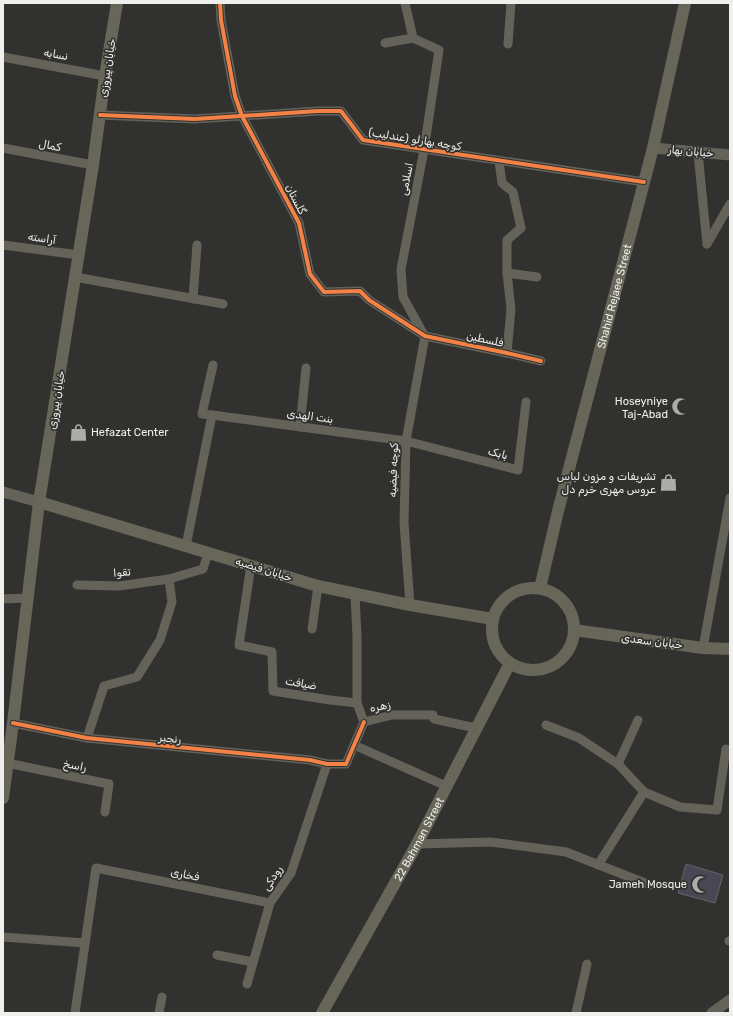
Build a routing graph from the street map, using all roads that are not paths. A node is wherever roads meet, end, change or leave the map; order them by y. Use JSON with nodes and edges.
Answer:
{"nodes":[{"id":1,"x":117,"y":3,"type":"edge"},
{"id":2,"x":220,"y":3,"type":"edge"},
{"id":3,"x":405,"y":3,"type":"edge"},
{"id":4,"x":511,"y":3,"type":"edge"},
{"id":5,"x":685,"y":3,"type":"edge"},
{"id":6,"x":413,"y":38,"type":"junction"},
{"id":7,"x":385,"y":43,"type":"dead end"},
{"id":8,"x":508,"y":44,"type":"dead end"},
{"id":9,"x":3,"y":57,"type":"edge"},
{"id":10,"x":105,"y":76,"type":"junction"},
{"id":11,"x":100,"y":115,"type":"junction"},
{"id":12,"x":242,"y":116,"type":"junction"},
{"id":13,"x":3,"y":148,"type":"edge"},
{"id":14,"x":653,"y":148,"type":"junction"},
{"id":15,"x":424,"y":150,"type":"junction"},
{"id":16,"x":698,"y":153,"type":"junction"},
{"id":17,"x":730,"y":155,"type":"edge"},
{"id":18,"x":499,"y":161,"type":"junction"},
{"id":19,"x":93,"y":165,"type":"junction"},
{"id":20,"x":644,"y":182,"type":"junction"},
{"id":21,"x":730,"y":204,"type":"edge"},
{"id":22,"x":3,"y":245,"type":"edge"},
{"id":23,"x":197,"y":245,"type":"dead end"},
{"id":24,"x":79,"y":255,"type":"junction"},
{"id":25,"x":508,"y":273,"type":"junction"},
{"id":26,"x":75,"y":277,"type":"junction"},
{"id":27,"x":537,"y":277,"type":"dead end"},
{"id":28,"x":193,"y":299,"type":"junction"},
{"id":29,"x":223,"y":304,"type":"dead end"},
{"id":30,"x":424,"y":336,"type":"junction"},
{"id":31,"x":506,"y":353,"type":"junction"},
{"id":32,"x":541,"y":361,"type":"dead end"},
{"id":33,"x":213,"y":365,"type":"dead end"},
{"id":34,"x":306,"y":368,"type":"dead end"},
{"id":35,"x":526,"y":402,"type":"dead end"},
{"id":36,"x":212,"y":415,"type":"junction"},
{"id":37,"x":300,"y":427,"type":"junction"},
{"id":38,"x":406,"y":441,"type":"junction"},
{"id":39,"x":3,"y":492,"type":"edge"},
{"id":40,"x":730,"y":498,"type":"edge"},
{"id":41,"x":39,"y":502,"type":"junction"},
{"id":42,"x":186,"y":546,"type":"junction"},
{"id":43,"x":208,"y":553,"type":"junction"},
{"id":44,"x":251,"y":565,"type":"junction"},
{"id":45,"x":169,"y":579,"type":"junction"},
{"id":46,"x":77,"y":585,"type":"dead end"},
{"id":47,"x":318,"y":586,"type":"junction"},
{"id":48,"x":540,"y":588,"type":"junction"},
{"id":49,"x":355,"y":595,"type":"junction"},
{"id":50,"x":27,"y":598,"type":"junction"},
{"id":51,"x":3,"y":599,"type":"edge"},
{"id":52,"x":410,"y":606,"type":"junction"},
{"id":53,"x":493,"y":619,"type":"junction"},
{"id":54,"x":312,"y":629,"type":"dead end"},
{"id":55,"x":574,"y":630,"type":"junction"},
{"id":56,"x":703,"y":648,"type":"junction"},
{"id":57,"x":730,"y":649,"type":"edge"},
{"id":58,"x":510,"y":663,"type":"junction"},
{"id":59,"x":357,"y":703,"type":"junction"},
{"id":60,"x":638,"y":720,"type":"dead end"},
{"id":61,"x":13,"y":722,"type":"junction"},
{"id":62,"x":364,"y":722,"type":"junction"},
{"id":63,"x":546,"y":726,"type":"dead end"},
{"id":64,"x":476,"y":728,"type":"junction"},
{"id":65,"x":87,"y":738,"type":"junction"},
{"id":66,"x":354,"y":745,"type":"junction"},
{"id":67,"x":726,"y":749,"type":"dead end"},
{"id":68,"x":7,"y":763,"type":"junction"},
{"id":69,"x":327,"y":764,"type":"junction"},
{"id":70,"x":618,"y":764,"type":"junction"},
{"id":71,"x":446,"y":786,"type":"junction"},
{"id":72,"x":644,"y":792,"type":"junction"},
{"id":73,"x":3,"y":798,"type":"edge"},
{"id":74,"x":105,"y":812,"type":"dead end"},
{"id":75,"x":417,"y":844,"type":"junction"},
{"id":76,"x":598,"y":865,"type":"junction"},
{"id":77,"x":650,"y":885,"type":"dead end"},
{"id":78,"x":270,"y":903,"type":"junction"},
{"id":79,"x":3,"y":937,"type":"edge"},
{"id":80,"x":85,"y":943,"type":"junction"},
{"id":81,"x":217,"y":955,"type":"dead end"},
{"id":82,"x":253,"y":962,"type":"junction"},
{"id":83,"x":587,"y":964,"type":"dead end"},
{"id":84,"x":247,"y":984,"type":"dead end"},
{"id":85,"x":162,"y":997,"type":"dead end"},
{"id":86,"x":730,"y":1000,"type":"edge"},
{"id":87,"x":719,"y":1012,"type":"edge"},
{"id":88,"x":74,"y":1013,"type":"edge"},
{"id":89,"x":159,"y":1013,"type":"edge"},
{"id":90,"x":322,"y":1013,"type":"edge"},
{"id":91,"x":576,"y":1013,"type":"edge"}],
"edges":[{"from":1,"to":10,"type":"main road","name":"خیابان پیروزی"},
{"from":2,"to":12,"type":"street","name":"گلستان"},
{"from":3,"to":6,"type":"street"},
{"from":4,"to":8,"type":"street"},
{"from":5,"to":14,"type":"main road","name":"Shahid Rejaee Street"},
{"from":6,"to":7,"type":"street"},
{"from":6,"to":15,"type":"street","name":"اسلامی"},
{"from":9,"to":10,"type":"street","name":"نسابه"},
{"from":10,"to":11,"type":"main road","name":"خیابان پیروزی"},
{"from":11,"to":12,"type":"street","name":"کوچه بهارلو (عندلیب)"},
{"from":11,"to":19,"type":"main road","name":"خیابان پیروزی"},
{"from":12,"to":15,"type":"street","name":"کوچه بهارلو (عندلیب)"},
{"from":12,"to":30,"type":"street","name":"گلستان"},
{"from":13,"to":19,"type":"street","name":"کمال"},
{"from":14,"to":16,"type":"street","name":"خیابان بهار"},
{"from":14,"to":20,"type":"main road","name":"Shahid Rejaee Street"},
{"from":15,"to":18,"type":"street","name":"کوچه بهارلو (عندلیب)"},
{"from":15,"to":30,"type":"street","name":"اسلامی"},
{"from":16,"to":17,"type":"street","name":"خیابان بهار"},
{"from":16,"to":21,"type":"street"},
{"from":18,"to":20,"type":"street","name":"کوچه بهارلو (عندلیب)"},
{"from":18,"to":25,"type":"street"},
{"from":19,"to":24,"type":"main road","name":"خیابان پیروزی"},
{"from":20,"to":48,"type":"main road","name":"Shahid Rejaee Street"},
{"from":22,"to":24,"type":"street","name":"آراسته"},
{"from":23,"to":28,"type":"street"},
{"from":24,"to":26,"type":"main road","name":"خیابان پیروزی"},
{"from":25,"to":27,"type":"street"},
{"from":25,"to":31,"type":"street"},
{"from":26,"to":28,"type":"street"},
{"from":26,"to":41,"type":"main road","name":"خیابان پیروزی"},
{"from":28,"to":29,"type":"street"},
{"from":30,"to":31,"type":"street","name":"فلسطین"},
{"from":30,"to":38,"type":"street","name":"کوچه فیضیه"},
{"from":31,"to":32,"type":"street","name":"فلسطین"},
{"from":33,"to":36,"type":"street"},
{"from":34,"to":37,"type":"street"},
{"from":35,"to":38,"type":"street","name":"بابک"},
{"from":36,"to":37,"type":"street","name":"بنت الهدی"},
{"from":36,"to":42,"type":"street"},
{"from":37,"to":38,"type":"street","name":"بنت الهدی"},
{"from":38,"to":52,"type":"street","name":"کوچه فیضیه"},
{"from":39,"to":41,"type":"street"},
{"from":40,"to":56,"type":"street"},
{"from":41,"to":42,"type":"main road","name":"خیابان فیضیه"},
{"from":41,"to":50,"type":"main road","name":"خیابان پیروزی"},
{"from":42,"to":43,"type":"main road","name":"خیابان فیضیه"},
{"from":43,"to":44,"type":"main road","name":"خیابان فیضیه"},
{"from":43,"to":45,"type":"street","name":"تقوا"},
{"from":44,"to":47,"type":"main road","name":"خیابان فیضیه"},
{"from":44,"to":59,"type":"street","name":"ضیافت"},
{"from":45,"to":46,"type":"street","name":"تقوا"},
{"from":45,"to":65,"type":"street"},
{"from":47,"to":49,"type":"main road","name":"خیابان فیضیه"},
{"from":47,"to":54,"type":"street"},
{"from":48,"to":53,"type":"main road"},
{"from":48,"to":55,"type":"main road"},
{"from":49,"to":52,"type":"main road","name":"خیابان فیضیه"},
{"from":49,"to":59,"type":"street","name":"زهره"},
{"from":50,"to":51,"type":"street"},
{"from":50,"to":61,"type":"main road","name":"خیابان پیروزی"},
{"from":52,"to":53,"type":"main road","name":"خیابان فیضیه"},
{"from":53,"to":58,"type":"main road"},
{"from":55,"to":56,"type":"main road","name":"خیابان سعدی"},
{"from":55,"to":58,"type":"main road"},
{"from":56,"to":57,"type":"main road","name":"خیابان سعدی"},
{"from":58,"to":64,"type":"main road","name":"22 Bahman Street"},
{"from":59,"to":62,"type":"street","name":"زهره"},
{"from":60,"to":70,"type":"street"},
{"from":61,"to":65,"type":"street","name":"رنجبر"},
{"from":61,"to":68,"type":"main road","name":"خیابان پیروزی"},
{"from":62,"to":64,"type":"street","name":"زهره"},
{"from":62,"to":66,"type":"street"},
{"from":63,"to":70,"type":"street"},
{"from":64,"to":71,"type":"main road","name":"22 Bahman Street"},
{"from":65,"to":69,"type":"street","name":"رنجبر"},
{"from":66,"to":69,"type":"street","name":"رنجبر"},
{"from":66,"to":71,"type":"street"},
{"from":67,"to":72,"type":"street"},
{"from":68,"to":73,"type":"main road","name":"خیابان پیروزی"},
{"from":68,"to":74,"type":"street","name":"راسخ"},
{"from":69,"to":78,"type":"street","name":"رودکی"},
{"from":70,"to":72,"type":"street"},
{"from":71,"to":75,"type":"main road","name":"22 Bahman Street"},
{"from":72,"to":76,"type":"street"},
{"from":75,"to":76,"type":"street"},
{"from":75,"to":90,"type":"main road","name":"22 Bahman Street"},
{"from":76,"to":77,"type":"street"},
{"from":78,"to":80,"type":"street","name":"فخاری"},
{"from":78,"to":82,"type":"street","name":"رودکی"},
{"from":79,"to":80,"type":"street"},
{"from":80,"to":88,"type":"street"},
{"from":81,"to":82,"type":"street"},
{"from":82,"to":84,"type":"street","name":"رودکی"},
{"from":83,"to":91,"type":"street"},
{"from":85,"to":89,"type":"street"},
{"from":86,"to":87,"type":"street"}]}
